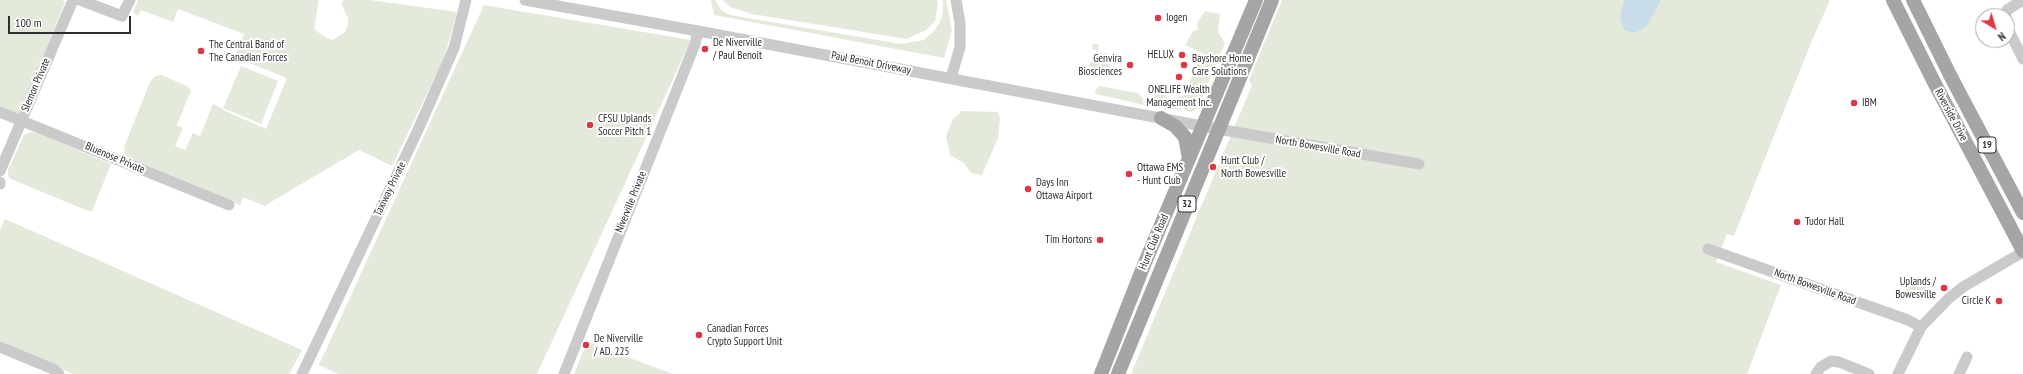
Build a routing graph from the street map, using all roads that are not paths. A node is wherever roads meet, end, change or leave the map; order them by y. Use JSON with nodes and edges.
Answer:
{"nodes":[{"id":1,"x":73,"y":0,"type":"edge"},
{"id":2,"x":80,"y":0,"type":"edge"},
{"id":3,"x":130,"y":0,"type":"edge"},
{"id":4,"x":466,"y":0,"type":"edge"},
{"id":5,"x":525,"y":0,"type":"edge"},
{"id":6,"x":956,"y":0,"type":"edge"},
{"id":7,"x":1256,"y":0,"type":"edge"},
{"id":8,"x":1272,"y":0,"type":"edge"},
{"id":9,"x":1893,"y":0,"type":"edge"},
{"id":10,"x":1913,"y":0,"type":"edge"},
{"id":11,"x":2023,"y":0,"type":"edge"},
{"id":12,"x":2010,"y":8,"type":"edge"},
{"id":13,"x":698,"y":31,"type":"junction"},
{"id":14,"x":2015,"y":43,"type":"edge"},
{"id":15,"x":2023,"y":59,"type":"edge"},
{"id":16,"x":951,"y":78,"type":"junction"},
{"id":17,"x":0,"y":112,"type":"edge"},
{"id":18,"x":1161,"y":118,"type":"junction"},
{"id":19,"x":21,"y":120,"type":"junction"},
{"id":20,"x":1204,"y":126,"type":"junction"},
{"id":21,"x":1218,"y":129,"type":"junction"},
{"id":22,"x":1189,"y":160,"type":"junction"},
{"id":23,"x":1419,"y":164,"type":"dead end"},
{"id":24,"x":0,"y":171,"type":"edge"},
{"id":25,"x":229,"y":205,"type":"dead end"},
{"id":26,"x":2023,"y":213,"type":"edge"},
{"id":27,"x":1708,"y":249,"type":"dead end"},
{"id":28,"x":2023,"y":251,"type":"edge"},
{"id":29,"x":1921,"y":327,"type":"junction"},
{"id":30,"x":0,"y":347,"type":"edge"},
{"id":31,"x":1967,"y":357,"type":"dead end"},
{"id":32,"x":59,"y":374,"type":"edge"},
{"id":33,"x":302,"y":374,"type":"edge"},
{"id":34,"x":564,"y":374,"type":"edge"},
{"id":35,"x":1102,"y":374,"type":"edge"},
{"id":36,"x":1118,"y":374,"type":"edge"},
{"id":37,"x":1816,"y":374,"type":"edge"},
{"id":38,"x":1869,"y":374,"type":"edge"},
{"id":39,"x":1898,"y":374,"type":"edge"},
{"id":40,"x":1959,"y":374,"type":"edge"}],
"edges":[{"from":1,"to":19,"type":"street","name":"Slemon Private"},
{"from":2,"to":3,"type":"street"},
{"from":4,"to":33,"type":"street","name":"Taxiway Private"},
{"from":5,"to":13,"type":"street","name":"Paul Benoit Driveway"},
{"from":6,"to":16,"type":"street"},
{"from":7,"to":20,"type":"main road","name":"Hunt Club Road","number":"32"},
{"from":8,"to":21,"type":"main road","name":"Hunt Club Road","number":"32"},
{"from":9,"to":28,"type":"main road","name":"Riverside Drive","number":"19"},
{"from":10,"to":26,"type":"main road","name":"Riverside Drive","number":"19"},
{"from":11,"to":12,"type":"street"},
{"from":13,"to":16,"type":"street","name":"Paul Benoit Driveway"},
{"from":13,"to":34,"type":"street","name":"Niverville Private"},
{"from":14,"to":15,"type":"street"},
{"from":16,"to":18,"type":"street","name":"Paul Benoit Driveway"},
{"from":17,"to":19,"type":"street","name":"Bluenose Private"},
{"from":18,"to":20,"type":"street","name":"Paul Benoit Driveway"},
{"from":18,"to":22,"type":"main road"},
{"from":19,"to":24,"type":"street","name":"Slemon Private"},
{"from":19,"to":25,"type":"street","name":"Bluenose Private"},
{"from":20,"to":21,"type":"street","name":"Paul Benoit Driveway"},
{"from":20,"to":22,"type":"main road","name":"Hunt Club Road","number":"32"},
{"from":21,"to":23,"type":"street","name":"North Bowesville Road"},
{"from":21,"to":36,"type":"main road","name":"Hunt Club Road","number":"32"},
{"from":22,"to":35,"type":"main road","name":"Hunt Club Road","number":"32"},
{"from":27,"to":29,"type":"street","name":"North Bowesville Road"},
{"from":28,"to":29,"type":"street"},
{"from":29,"to":39,"type":"street"},
{"from":30,"to":32,"type":"street"},
{"from":31,"to":40,"type":"street"},
{"from":37,"to":38,"type":"street"}]}
